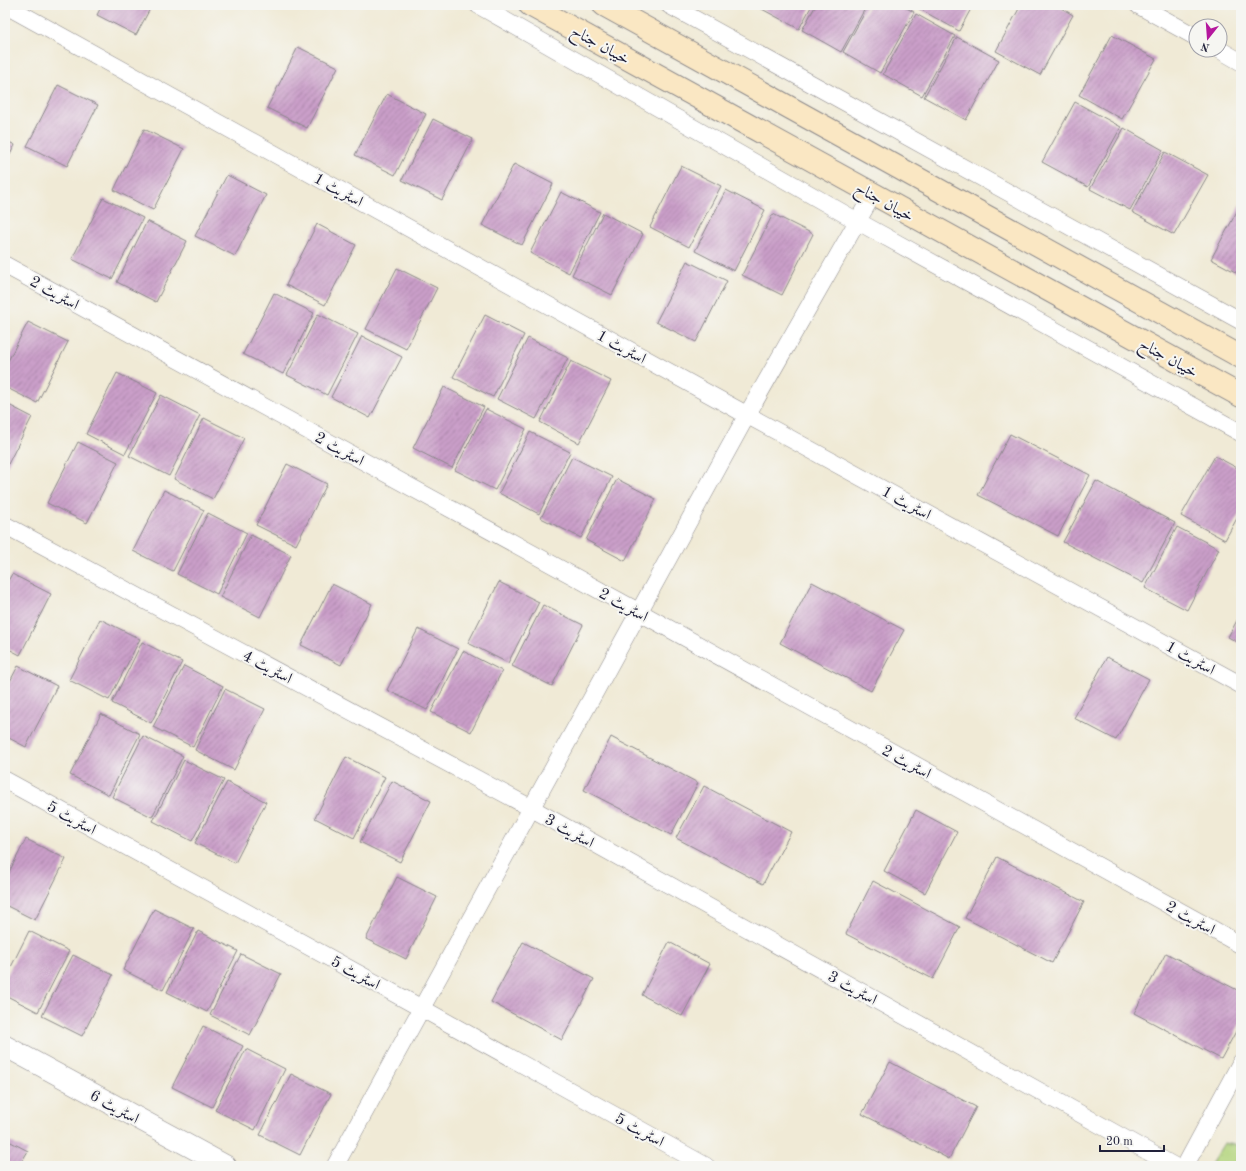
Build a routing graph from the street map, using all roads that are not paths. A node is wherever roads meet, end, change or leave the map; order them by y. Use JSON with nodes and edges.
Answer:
{"nodes":[{"id":1,"x":5,"y":5,"type":"edge"},
{"id":2,"x":478,"y":5,"type":"edge"},
{"id":3,"x":530,"y":5,"type":"edge"},
{"id":4,"x":604,"y":5,"type":"edge"},
{"id":5,"x":669,"y":5,"type":"edge"},
{"id":6,"x":1138,"y":5,"type":"edge"},
{"id":7,"x":1188,"y":33,"type":"edge"},
{"id":8,"x":1228,"y":55,"type":"edge"},
{"id":9,"x":1241,"y":62,"type":"edge"},
{"id":10,"x":873,"y":194,"type":"junction"},
{"id":11,"x":857,"y":221,"type":"junction"},
{"id":12,"x":5,"y":265,"type":"edge"},
{"id":13,"x":1241,"y":321,"type":"edge"},
{"id":14,"x":1241,"y":357,"type":"edge"},
{"id":15,"x":1241,"y":396,"type":"edge"},
{"id":16,"x":747,"y":415,"type":"junction"},
{"id":17,"x":1241,"y":433,"type":"edge"},
{"id":18,"x":5,"y":525,"type":"edge"},
{"id":19,"x":639,"y":612,"type":"junction"},
{"id":20,"x":1241,"y":684,"type":"edge"},
{"id":21,"x":5,"y":780,"type":"edge"},
{"id":22,"x":531,"y":808,"type":"junction"},
{"id":23,"x":1241,"y":945,"type":"edge"},
{"id":24,"x":421,"y":1008,"type":"junction"},
{"id":25,"x":5,"y":1046,"type":"edge"},
{"id":26,"x":1241,"y":1062,"type":"edge"},
{"id":27,"x":226,"y":1166,"type":"edge"},
{"id":28,"x":335,"y":1166,"type":"edge"},
{"id":29,"x":706,"y":1166,"type":"edge"},
{"id":30,"x":1174,"y":1166,"type":"edge"},
{"id":31,"x":1185,"y":1166,"type":"edge"}],
"edges":[{"from":1,"to":16,"type":"street","name":"اسٹریٹ 1"},
{"from":2,"to":11,"type":"street"},
{"from":3,"to":10,"type":"main road","name":"خیبان جناح"},
{"from":4,"to":14,"type":"main road"},
{"from":5,"to":13,"type":"street"},
{"from":6,"to":7,"type":"street"},
{"from":8,"to":9,"type":"street"},
{"from":10,"to":11,"type":"street"},
{"from":10,"to":15,"type":"main road","name":"خیبان جناح"},
{"from":11,"to":16,"type":"street"},
{"from":11,"to":17,"type":"street"},
{"from":12,"to":19,"type":"street","name":"اسٹریٹ 2"},
{"from":16,"to":19,"type":"street"},
{"from":16,"to":20,"type":"street","name":"اسٹریٹ 1"},
{"from":18,"to":22,"type":"street","name":"اسٹریٹ 4"},
{"from":19,"to":22,"type":"street"},
{"from":19,"to":23,"type":"street","name":"اسٹریٹ 2"},
{"from":21,"to":24,"type":"street","name":"اسٹریٹ 5"},
{"from":22,"to":24,"type":"street"},
{"from":22,"to":30,"type":"street","name":"اسٹریٹ 3"},
{"from":24,"to":28,"type":"street"},
{"from":24,"to":29,"type":"street","name":"اسٹریٹ 5"},
{"from":25,"to":27,"type":"street","name":"اسٹریٹ 6"},
{"from":26,"to":31,"type":"street"}]}
